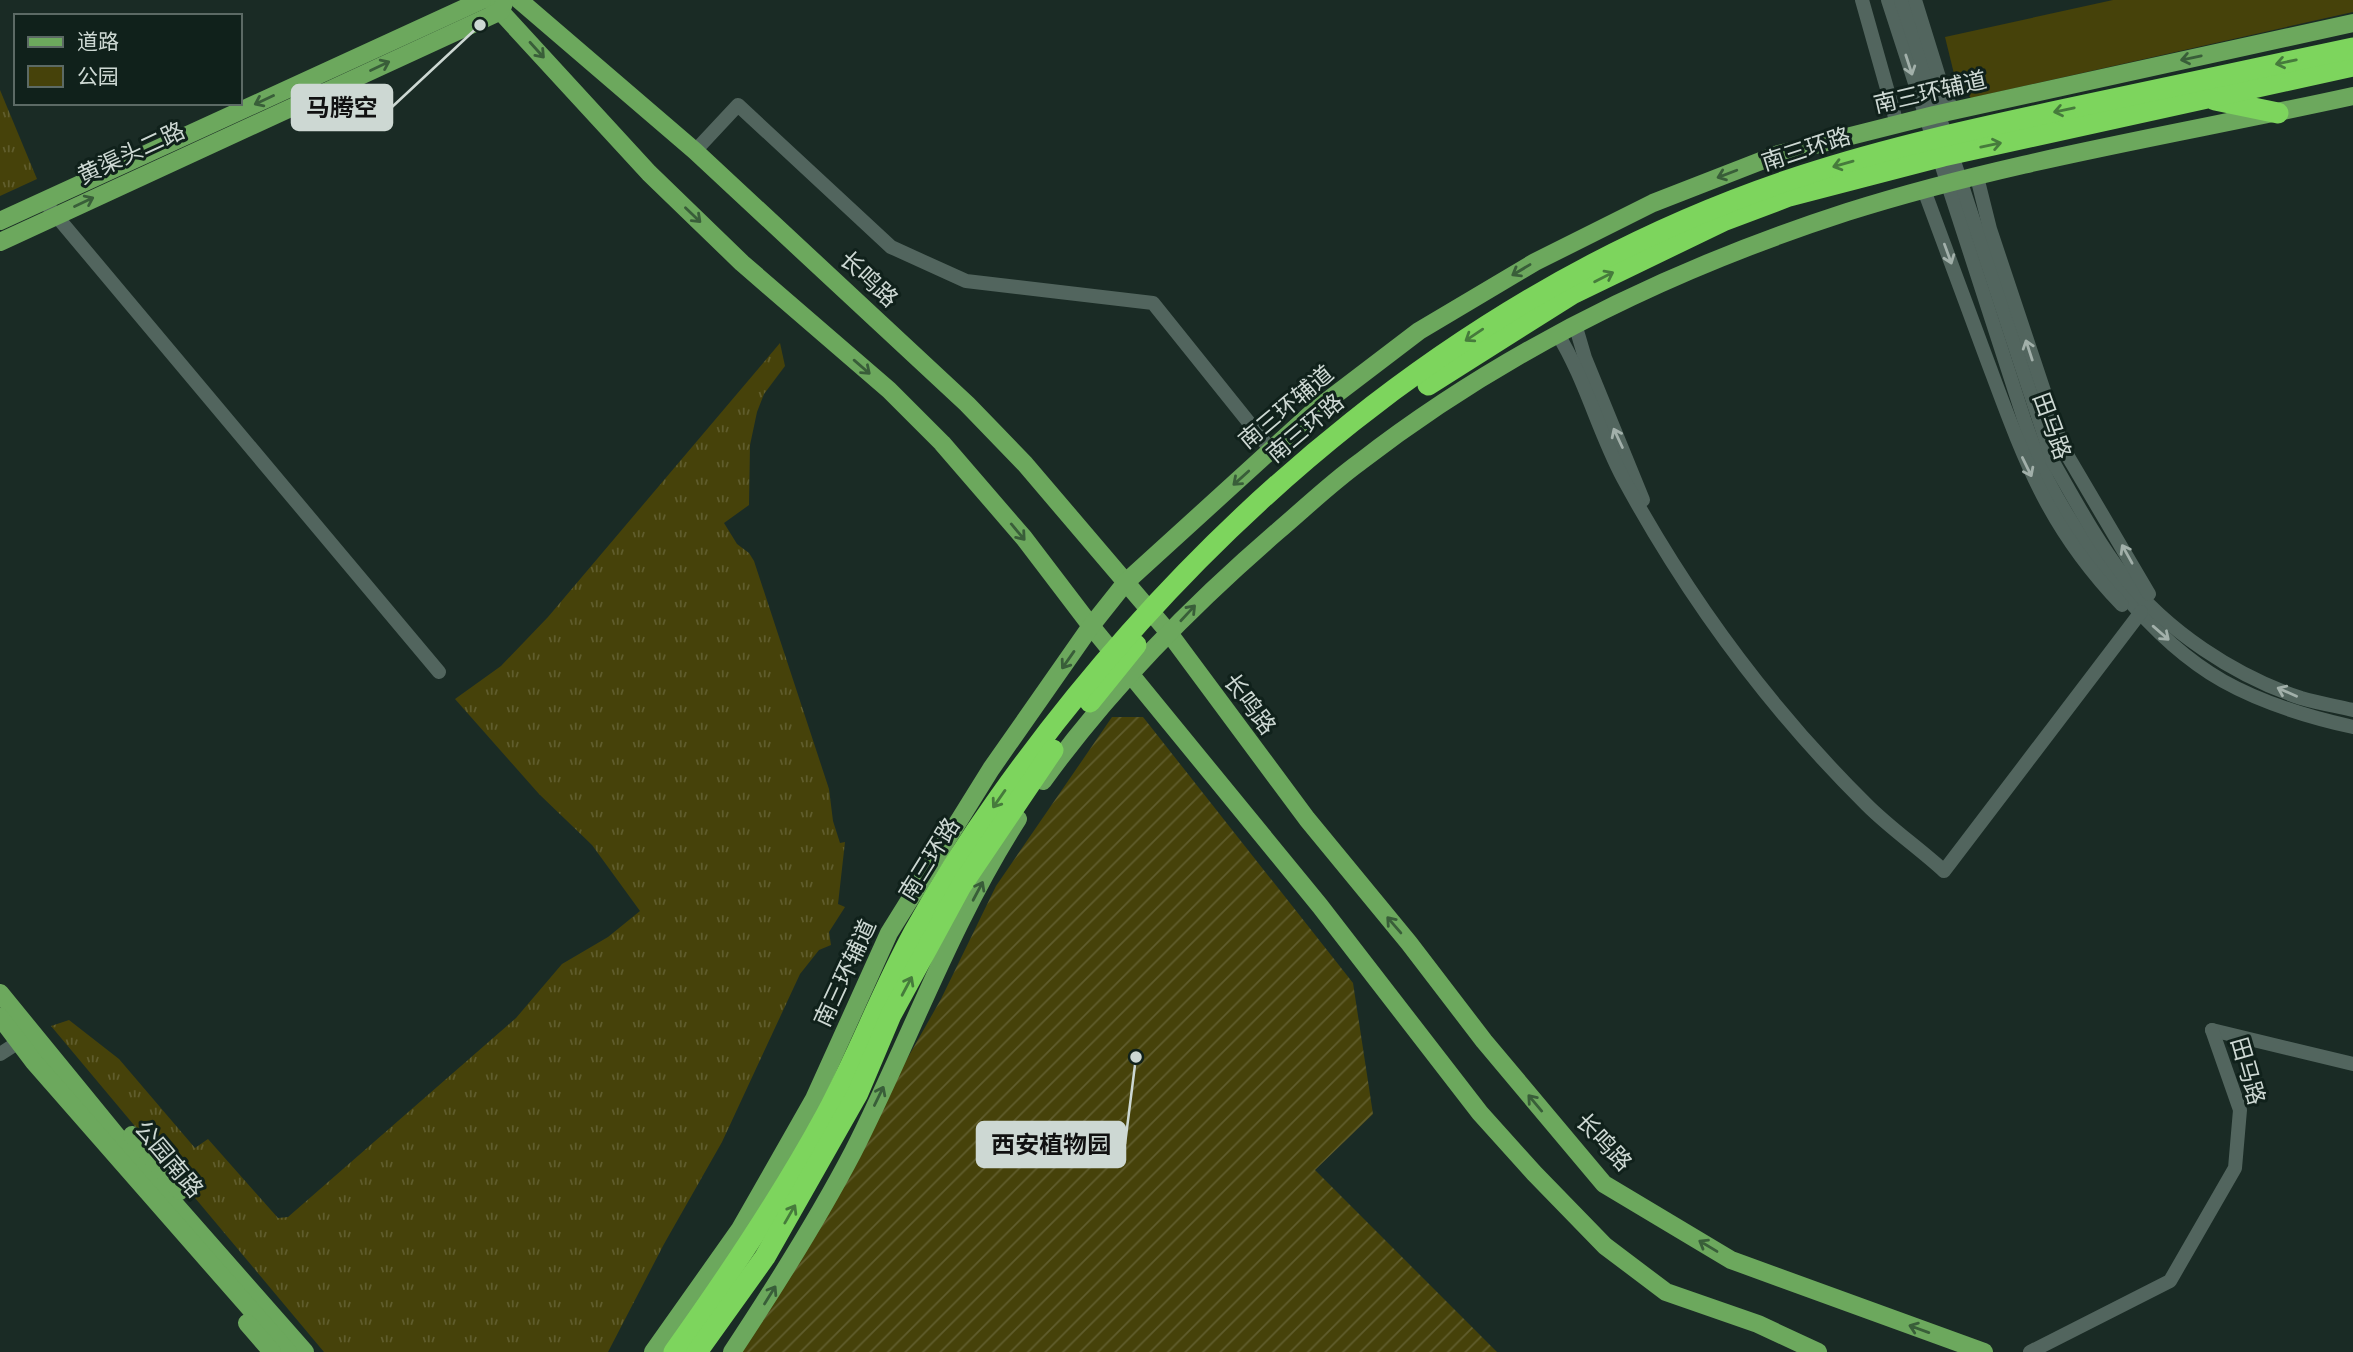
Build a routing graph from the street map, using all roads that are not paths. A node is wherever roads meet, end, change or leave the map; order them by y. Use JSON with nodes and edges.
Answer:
{"nodes":[{"id":1,"x":482,"y":0,"type":"edge"},
{"id":2,"x":519,"y":0,"type":"edge"},
{"id":3,"x":1861,"y":0,"type":"edge"},
{"id":4,"x":1888,"y":0,"type":"edge"},
{"id":5,"x":1901,"y":0,"type":"edge"},
{"id":6,"x":1915,"y":0,"type":"edge"},
{"id":7,"x":499,"y":4,"type":"edge"},
{"id":8,"x":2353,"y":23,"type":"edge"},
{"id":9,"x":2353,"y":48,"type":"edge"},
{"id":10,"x":2353,"y":66,"type":"edge"},
{"id":11,"x":2353,"y":96,"type":"edge"},
{"id":12,"x":2206,"y":98,"type":"junction"},
{"id":13,"x":1953,"y":111,"type":"junction"},
{"id":14,"x":2278,"y":113,"type":"junction"},
{"id":15,"x":1897,"y":124,"type":"junction"},
{"id":16,"x":695,"y":151,"type":"junction"},
{"id":17,"x":1978,"y":177,"type":"junction"},
{"id":18,"x":1924,"y":190,"type":"junction"},
{"id":19,"x":43,"y":200,"type":"junction"},
{"id":20,"x":55,"y":215,"type":"junction"},
{"id":21,"x":0,"y":221,"type":"edge"},
{"id":22,"x":0,"y":242,"type":"edge"},
{"id":23,"x":1643,"y":248,"type":"junction"},
{"id":24,"x":1575,"y":324,"type":"junction"},
{"id":25,"x":1557,"y":333,"type":"junction"},
{"id":26,"x":2018,"y":380,"type":"junction"},
{"id":27,"x":1271,"y":450,"type":"junction"},
{"id":28,"x":1652,"y":524,"type":"junction"},
{"id":29,"x":1126,"y":582,"type":"junction"},
{"id":30,"x":2160,"y":614,"type":"junction"},
{"id":31,"x":2138,"y":616,"type":"junction"},
{"id":32,"x":1091,"y":626,"type":"junction"},
{"id":33,"x":1169,"y":633,"type":"junction"},
{"id":34,"x":439,"y":672,"type":"dead end"},
{"id":35,"x":1132,"y":673,"type":"junction"},
{"id":36,"x":2353,"y":710,"type":"edge"},
{"id":37,"x":2353,"y":727,"type":"edge"},
{"id":38,"x":0,"y":993,"type":"edge"},
{"id":39,"x":14,"y":1028,"type":"edge"},
{"id":40,"x":0,"y":1054,"type":"edge"},
{"id":41,"x":2353,"y":1064,"type":"edge"},
{"id":42,"x":138,"y":1172,"type":"junction"},
{"id":43,"x":272,"y":1352,"type":"edge"},
{"id":44,"x":289,"y":1352,"type":"edge"},
{"id":45,"x":305,"y":1352,"type":"edge"},
{"id":46,"x":314,"y":1352,"type":"edge"},
{"id":47,"x":653,"y":1352,"type":"edge"},
{"id":48,"x":674,"y":1352,"type":"edge"},
{"id":49,"x":697,"y":1352,"type":"edge"},
{"id":50,"x":732,"y":1352,"type":"edge"},
{"id":51,"x":1818,"y":1352,"type":"edge"},
{"id":52,"x":1984,"y":1352,"type":"edge"},
{"id":53,"x":2030,"y":1352,"type":"edge"}],
"edges":[{"from":1,"to":19,"type":"main road","name":"黄渠头二路","one_way":true},
{"from":2,"to":16,"type":"main road","name":"长鸣路"},
{"from":3,"to":15,"type":"street"},
{"from":4,"to":26,"type":"street","name":"田马路","one_way":true},
{"from":5,"to":26,"type":"street","name":"田马路"},
{"from":6,"to":13,"type":"street"},
{"from":20,"to":7,"type":"main road","name":"黄渠头二路","one_way":true},
{"from":7,"to":32,"type":"main road","one_way":true},
{"from":8,"to":13,"type":"main road","name":"南三环辅道","one_way":true},
{"from":9,"to":23,"type":"highway","name":"南三环路","one_way":true},
{"from":10,"to":12,"type":"highway","name":"南三环路"},
{"from":11,"to":14,"type":"main road"},
{"from":12,"to":14,"type":"highway"},
{"from":23,"to":12,"type":"highway","name":"南三环路","one_way":true},
{"from":13,"to":15,"type":"main road","name":"南三环辅道"},
{"from":14,"to":17,"type":"main road"},
{"from":15,"to":27,"type":"main road","name":"南三环辅道","one_way":true},
{"from":16,"to":27,"type":"street"},
{"from":16,"to":29,"type":"main road","name":"长鸣路"},
{"from":17,"to":18,"type":"main road"},
{"from":30,"to":17,"type":"street","one_way":true},
{"from":18,"to":24,"type":"main road"},
{"from":18,"to":31,"type":"street","one_way":true},
{"from":19,"to":20,"type":"street"},
{"from":19,"to":21,"type":"main road","name":"黄渠头二路"},
{"from":20,"to":22,"type":"main road","name":"黄渠头二路"},
{"from":20,"to":34,"type":"street"},
{"from":23,"to":48,"type":"highway","name":"南三环路","one_way":true},
{"from":49,"to":23,"type":"highway","name":"南三环路","one_way":true},
{"from":24,"to":25,"type":"main road"},
{"from":28,"to":24,"type":"street","one_way":true},
{"from":25,"to":28,"type":"street"},
{"from":33,"to":25,"type":"main road","one_way":true},
{"from":26,"to":30,"type":"street","name":"田马路"},
{"from":26,"to":31,"type":"street","name":"田马路"},
{"from":27,"to":29,"type":"main road","name":"南三环辅道","one_way":true},
{"from":28,"to":31,"type":"street"},
{"from":29,"to":32,"type":"main road","name":"南三环辅道"},
{"from":29,"to":33,"type":"main road","name":"长鸣路"},
{"from":36,"to":30,"type":"street","name":"田马路","one_way":true},
{"from":31,"to":37,"type":"street","name":"田马路","one_way":true},
{"from":32,"to":35,"type":"main road"},
{"from":32,"to":47,"type":"main road","name":"南三环辅道","one_way":true},
{"from":33,"to":35,"type":"main road"},
{"from":52,"to":33,"type":"main road","name":"长鸣路","one_way":true},
{"from":50,"to":35,"type":"main road","one_way":true},
{"from":35,"to":51,"type":"main road"},
{"from":38,"to":39,"type":"main road","name":"公园南路"},
{"from":39,"to":40,"type":"street"},
{"from":39,"to":42,"type":"main road","name":"公园南路"},
{"from":39,"to":43,"type":"main road"},
{"from":39,"to":46,"type":"main road"},
{"from":41,"to":53,"type":"street","name":"田马路"},
{"from":42,"to":44,"type":"main road","name":"公园南路"},
{"from":42,"to":45,"type":"main road","name":"公园南路"}]}
